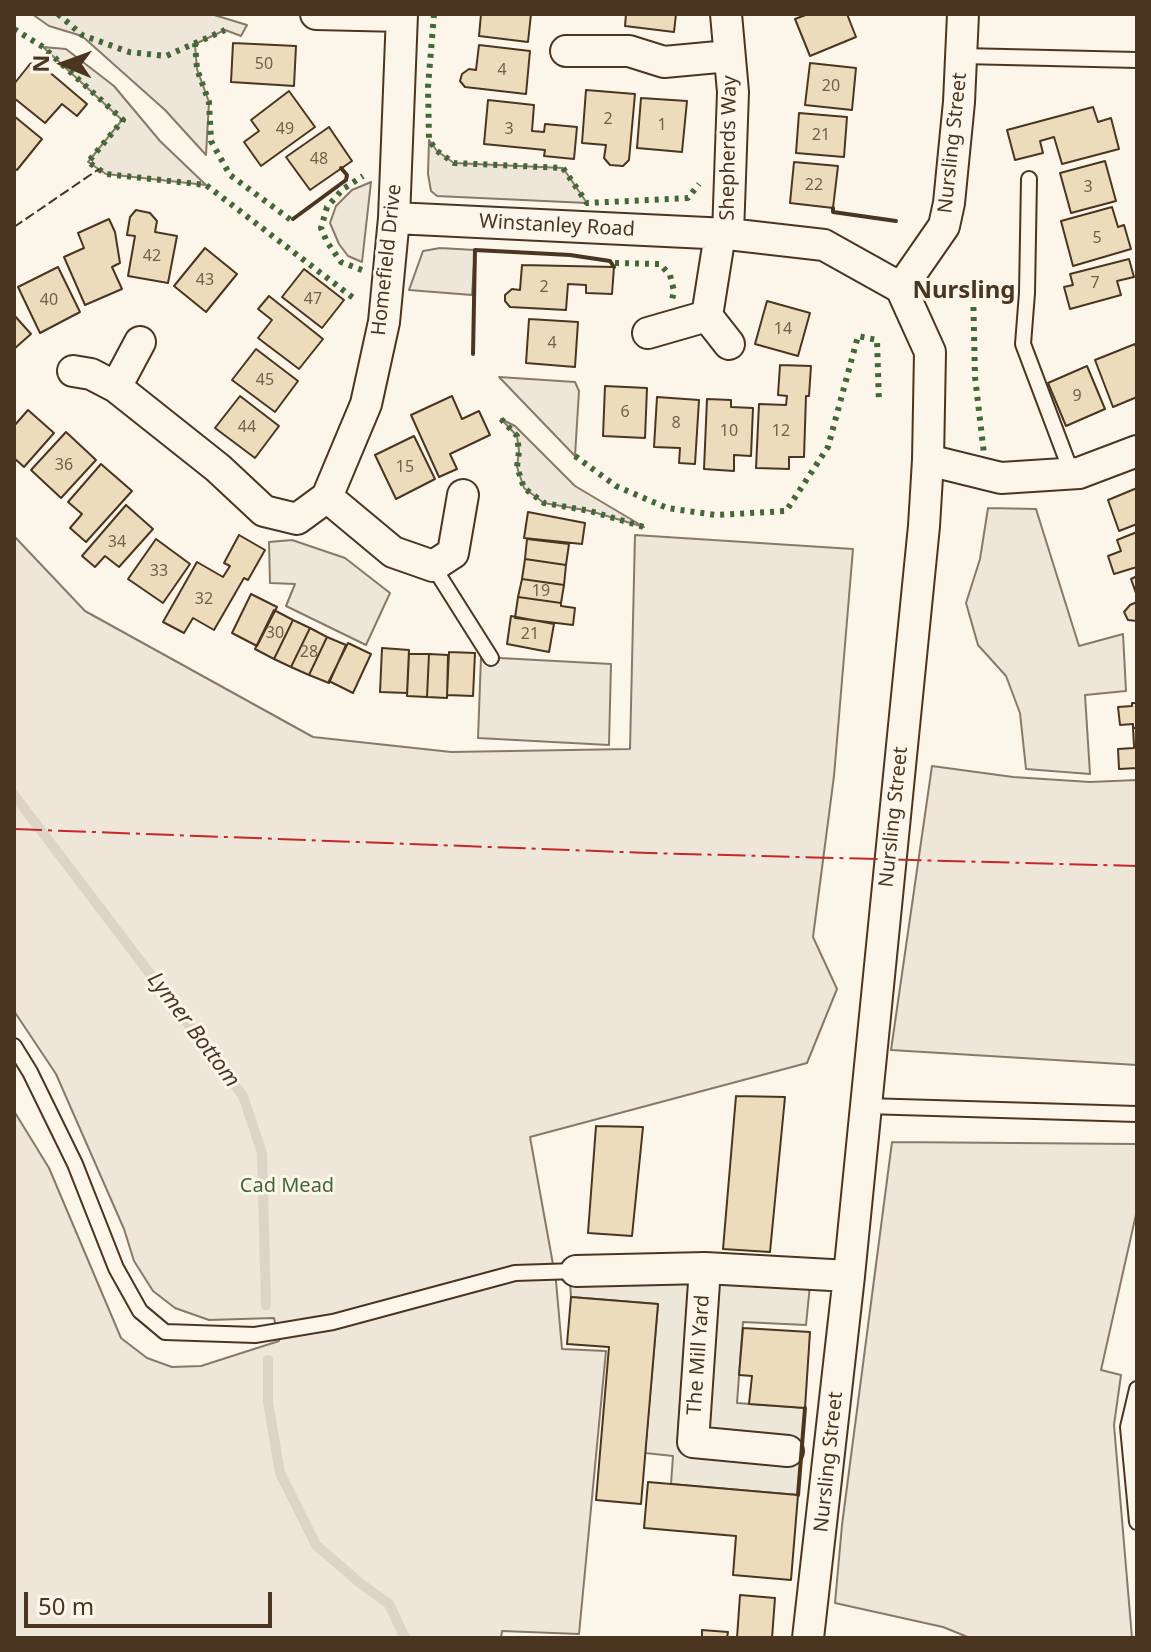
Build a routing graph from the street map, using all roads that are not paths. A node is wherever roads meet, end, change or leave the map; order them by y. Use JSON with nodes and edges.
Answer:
{"nodes":[{"id":1,"x":316,"y":14,"type":"edge"},
{"id":2,"x":726,"y":14,"type":"edge"},
{"id":3,"x":963,"y":14,"type":"edge"},
{"id":4,"x":402,"y":15,"type":"edge"},
{"id":5,"x":566,"y":51,"type":"dead end"},
{"id":6,"x":729,"y":56,"type":"junction"},
{"id":7,"x":962,"y":56,"type":"junction"},
{"id":8,"x":1137,"y":60,"type":"edge"},
{"id":9,"x":1029,"y":179,"type":"dead end"},
{"id":10,"x":394,"y":218,"type":"junction"},
{"id":11,"x":724,"y":234,"type":"junction"},
{"id":12,"x":901,"y":288,"type":"junction"},
{"id":13,"x":707,"y":316,"type":"junction"},
{"id":14,"x":648,"y":333,"type":"dead end"},
{"id":15,"x":140,"y":342,"type":"dead end"},
{"id":16,"x":729,"y":344,"type":"dead end"},
{"id":17,"x":73,"y":371,"type":"dead end"},
{"id":18,"x":116,"y":387,"type":"junction"},
{"id":19,"x":1137,"y":451,"type":"edge"},
{"id":20,"x":928,"y":460,"type":"junction"},
{"id":21,"x":1072,"y":474,"type":"junction"},
{"id":22,"x":463,"y":495,"type":"dead end"},
{"id":23,"x":327,"y":497,"type":"junction"},
{"id":24,"x":433,"y":566,"type":"junction"},
{"id":25,"x":491,"y":658,"type":"dead end"},
{"id":26,"x":14,"y":1046,"type":"edge"},
{"id":27,"x":865,"y":1106,"type":"junction"},
{"id":28,"x":1137,"y":1114,"type":"edge"},
{"id":29,"x":705,"y":1268,"type":"junction"},
{"id":30,"x":576,"y":1271,"type":"joint"},
{"id":31,"x":849,"y":1276,"type":"junction"},
{"id":32,"x":1137,"y":1389,"type":"edge"},
{"id":33,"x":788,"y":1451,"type":"dead end"},
{"id":34,"x":1136,"y":1488,"type":"edge"},
{"id":35,"x":1137,"y":1522,"type":"edge"},
{"id":36,"x":808,"y":1638,"type":"edge"}],
"edges":[{"from":1,"to":4,"type":"street"},
{"from":2,"to":6,"type":"street","name":"Shepherds Way"},
{"from":3,"to":7,"type":"street","name":"Nursling Street"},
{"from":4,"to":10,"type":"street","name":"Homefield Drive"},
{"from":5,"to":6,"type":"street"},
{"from":6,"to":11,"type":"street","name":"Shepherds Way"},
{"from":7,"to":8,"type":"lane"},
{"from":7,"to":12,"type":"street","name":"Nursling Street"},
{"from":9,"to":21,"type":"lane"},
{"from":10,"to":11,"type":"street","name":"Winstanley Road"},
{"from":10,"to":23,"type":"street","name":"Homefield Drive"},
{"from":11,"to":12,"type":"street","name":"Winstanley Road"},
{"from":11,"to":13,"type":"street"},
{"from":12,"to":20,"type":"street","name":"Nursling Street"},
{"from":13,"to":14,"type":"street"},
{"from":13,"to":16,"type":"street"},
{"from":15,"to":18,"type":"street"},
{"from":17,"to":18,"type":"street"},
{"from":18,"to":23,"type":"street"},
{"from":19,"to":21,"type":"street"},
{"from":20,"to":21,"type":"street"},
{"from":20,"to":27,"type":"street","name":"Nursling Street"},
{"from":22,"to":24,"type":"street"},
{"from":23,"to":24,"type":"street"},
{"from":24,"to":25,"type":"lane"},
{"from":26,"to":30,"type":"lane"},
{"from":27,"to":28,"type":"lane"},
{"from":27,"to":31,"type":"street","name":"Nursling Street"},
{"from":29,"to":30,"type":"street"},
{"from":29,"to":31,"type":"street","name":"The Mill Yard"},
{"from":29,"to":33,"type":"street","name":"The Mill Yard"},
{"from":31,"to":36,"type":"street","name":"Nursling Street"},
{"from":32,"to":34,"type":"lane"},
{"from":34,"to":35,"type":"lane"}]}
